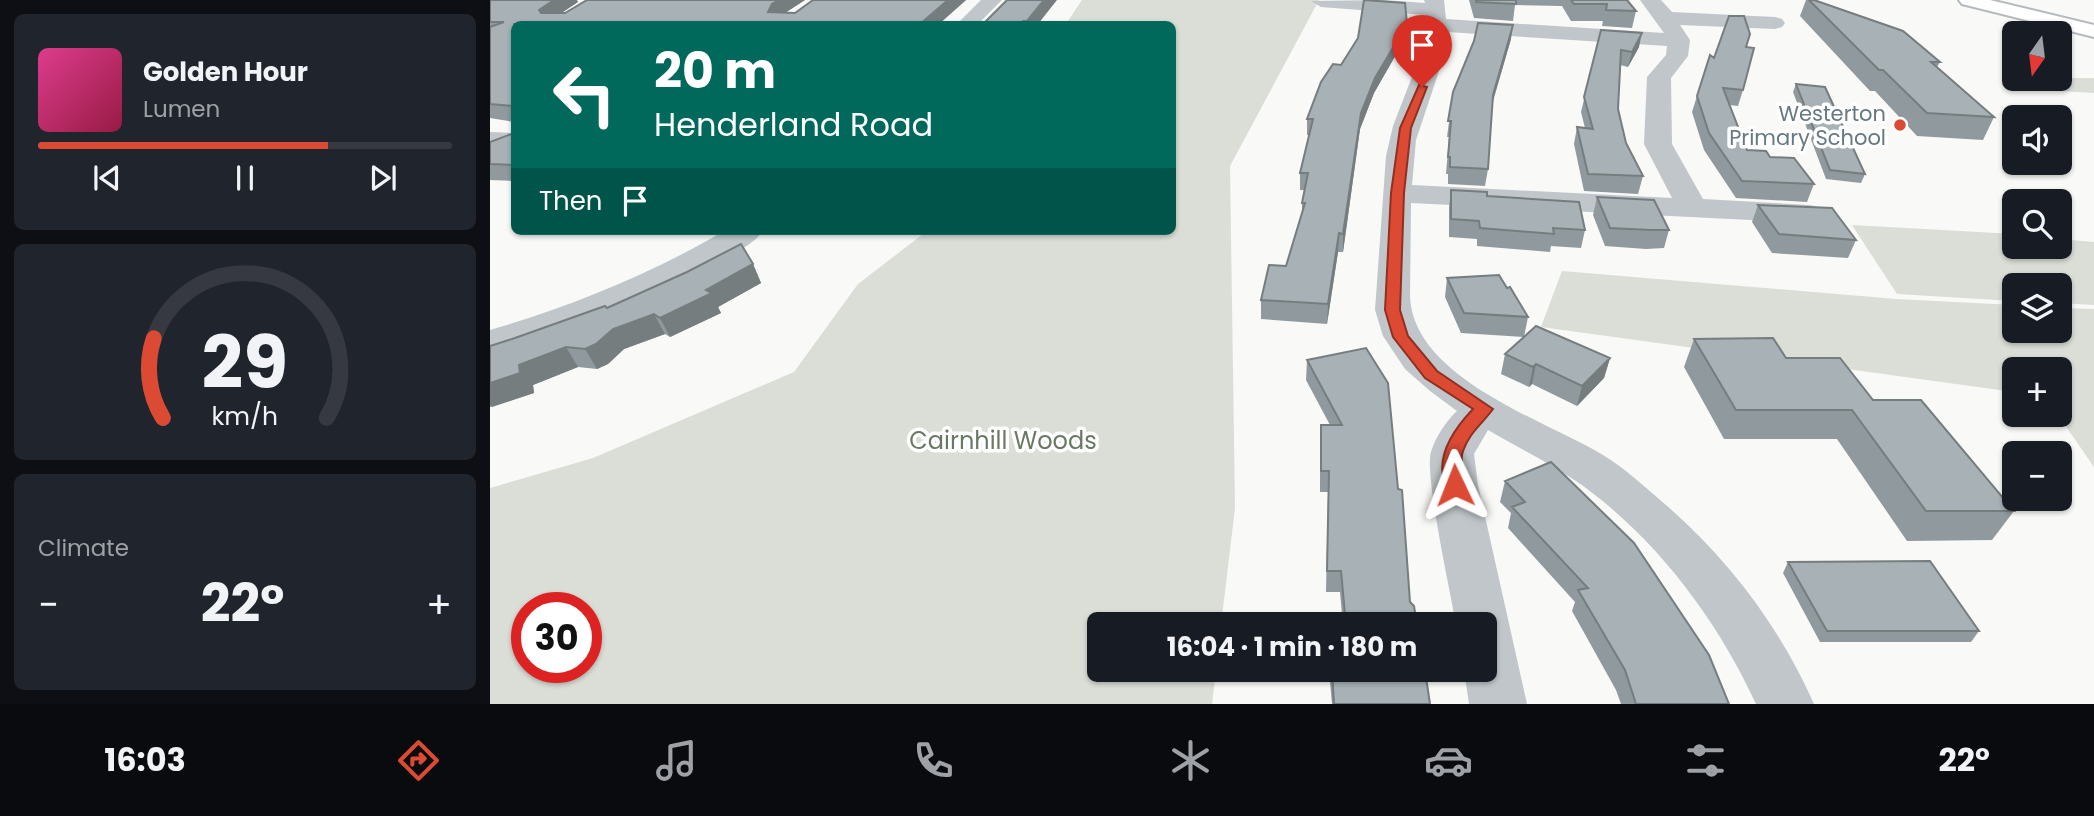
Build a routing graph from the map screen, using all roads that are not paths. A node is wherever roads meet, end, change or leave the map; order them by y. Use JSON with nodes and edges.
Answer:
{"nodes":[{"id":1,"x":992,"y":0,"type":"edge"},
{"id":2,"x":1650,"y":0,"type":"edge"},
{"id":3,"x":1969,"y":0,"type":"edge"},
{"id":4,"x":1321,"y":1,"type":"edge"},
{"id":5,"x":1437,"y":11,"type":"edge"},
{"id":6,"x":970,"y":21,"type":"edge"},
{"id":7,"x":1775,"y":23,"type":"dead end"},
{"id":8,"x":1673,"y":29,"type":"junction"},
{"id":9,"x":2094,"y":31,"type":"edge"},
{"id":10,"x":490,"y":140,"type":"edge"},
{"id":11,"x":511,"y":141,"type":"edge"},
{"id":12,"x":1398,"y":193,"type":"junction"},
{"id":13,"x":1691,"y":206,"type":"junction"},
{"id":14,"x":1836,"y":215,"type":"edge"},
{"id":15,"x":740,"y":235,"type":"edge"},
{"id":16,"x":490,"y":342,"type":"edge"},
{"id":17,"x":1484,"y":409,"type":"junction"},
{"id":18,"x":1480,"y":612,"type":"edge"},
{"id":19,"x":1494,"y":682,"type":"edge"},
{"id":20,"x":1498,"y":704,"type":"edge"},
{"id":21,"x":1785,"y":704,"type":"edge"}],
"edges":[{"from":1,"to":6,"type":"street"},
{"from":2,"to":8,"type":"street"},
{"from":3,"to":9,"type":"street"},
{"from":4,"to":5,"type":"street"},
{"from":5,"to":8,"type":"street"},
{"from":5,"to":12,"type":"street"},
{"from":7,"to":8,"type":"street"},
{"from":8,"to":13,"type":"street"},
{"from":10,"to":11,"type":"street"},
{"from":12,"to":13,"type":"street"},
{"from":12,"to":17,"type":"street"},
{"from":13,"to":14,"type":"street"},
{"from":15,"to":16,"type":"street"},
{"from":17,"to":18,"type":"street"},
{"from":17,"to":21,"type":"street"},
{"from":19,"to":20,"type":"street"}]}
